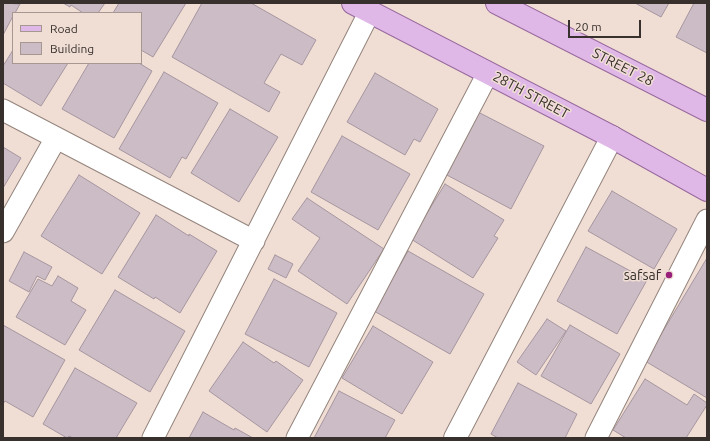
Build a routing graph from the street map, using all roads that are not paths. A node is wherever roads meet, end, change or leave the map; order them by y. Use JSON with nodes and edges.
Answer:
{"nodes":[{"id":1,"x":497,"y":3,"type":"edge"},
{"id":2,"x":362,"y":7,"type":"edge"},
{"id":3,"x":488,"y":73,"type":"junction"},
{"id":4,"x":3,"y":110,"type":"edge"},
{"id":5,"x":707,"y":110,"type":"edge"},
{"id":6,"x":612,"y":137,"type":"junction"},
{"id":7,"x":56,"y":138,"type":"junction"},
{"id":8,"x":707,"y":190,"type":"edge"},
{"id":9,"x":707,"y":220,"type":"edge"},
{"id":10,"x":3,"y":232,"type":"edge"},
{"id":11,"x":254,"y":241,"type":"junction"},
{"id":12,"x":153,"y":438,"type":"edge"},
{"id":13,"x":297,"y":438,"type":"edge"},
{"id":14,"x":455,"y":438,"type":"edge"},
{"id":15,"x":596,"y":438,"type":"edge"}],
"edges":[{"from":1,"to":5,"type":"main road","name":"STREET 28"},
{"from":2,"to":3,"type":"main road","name":"28TH STREET"},
{"from":2,"to":11,"type":"street"},
{"from":3,"to":6,"type":"main road","name":"28TH STREET"},
{"from":3,"to":13,"type":"street"},
{"from":4,"to":7,"type":"street"},
{"from":6,"to":8,"type":"main road","name":"28TH STREET"},
{"from":6,"to":14,"type":"street"},
{"from":7,"to":10,"type":"street"},
{"from":7,"to":11,"type":"street"},
{"from":9,"to":15,"type":"street"},
{"from":11,"to":12,"type":"street"}]}
